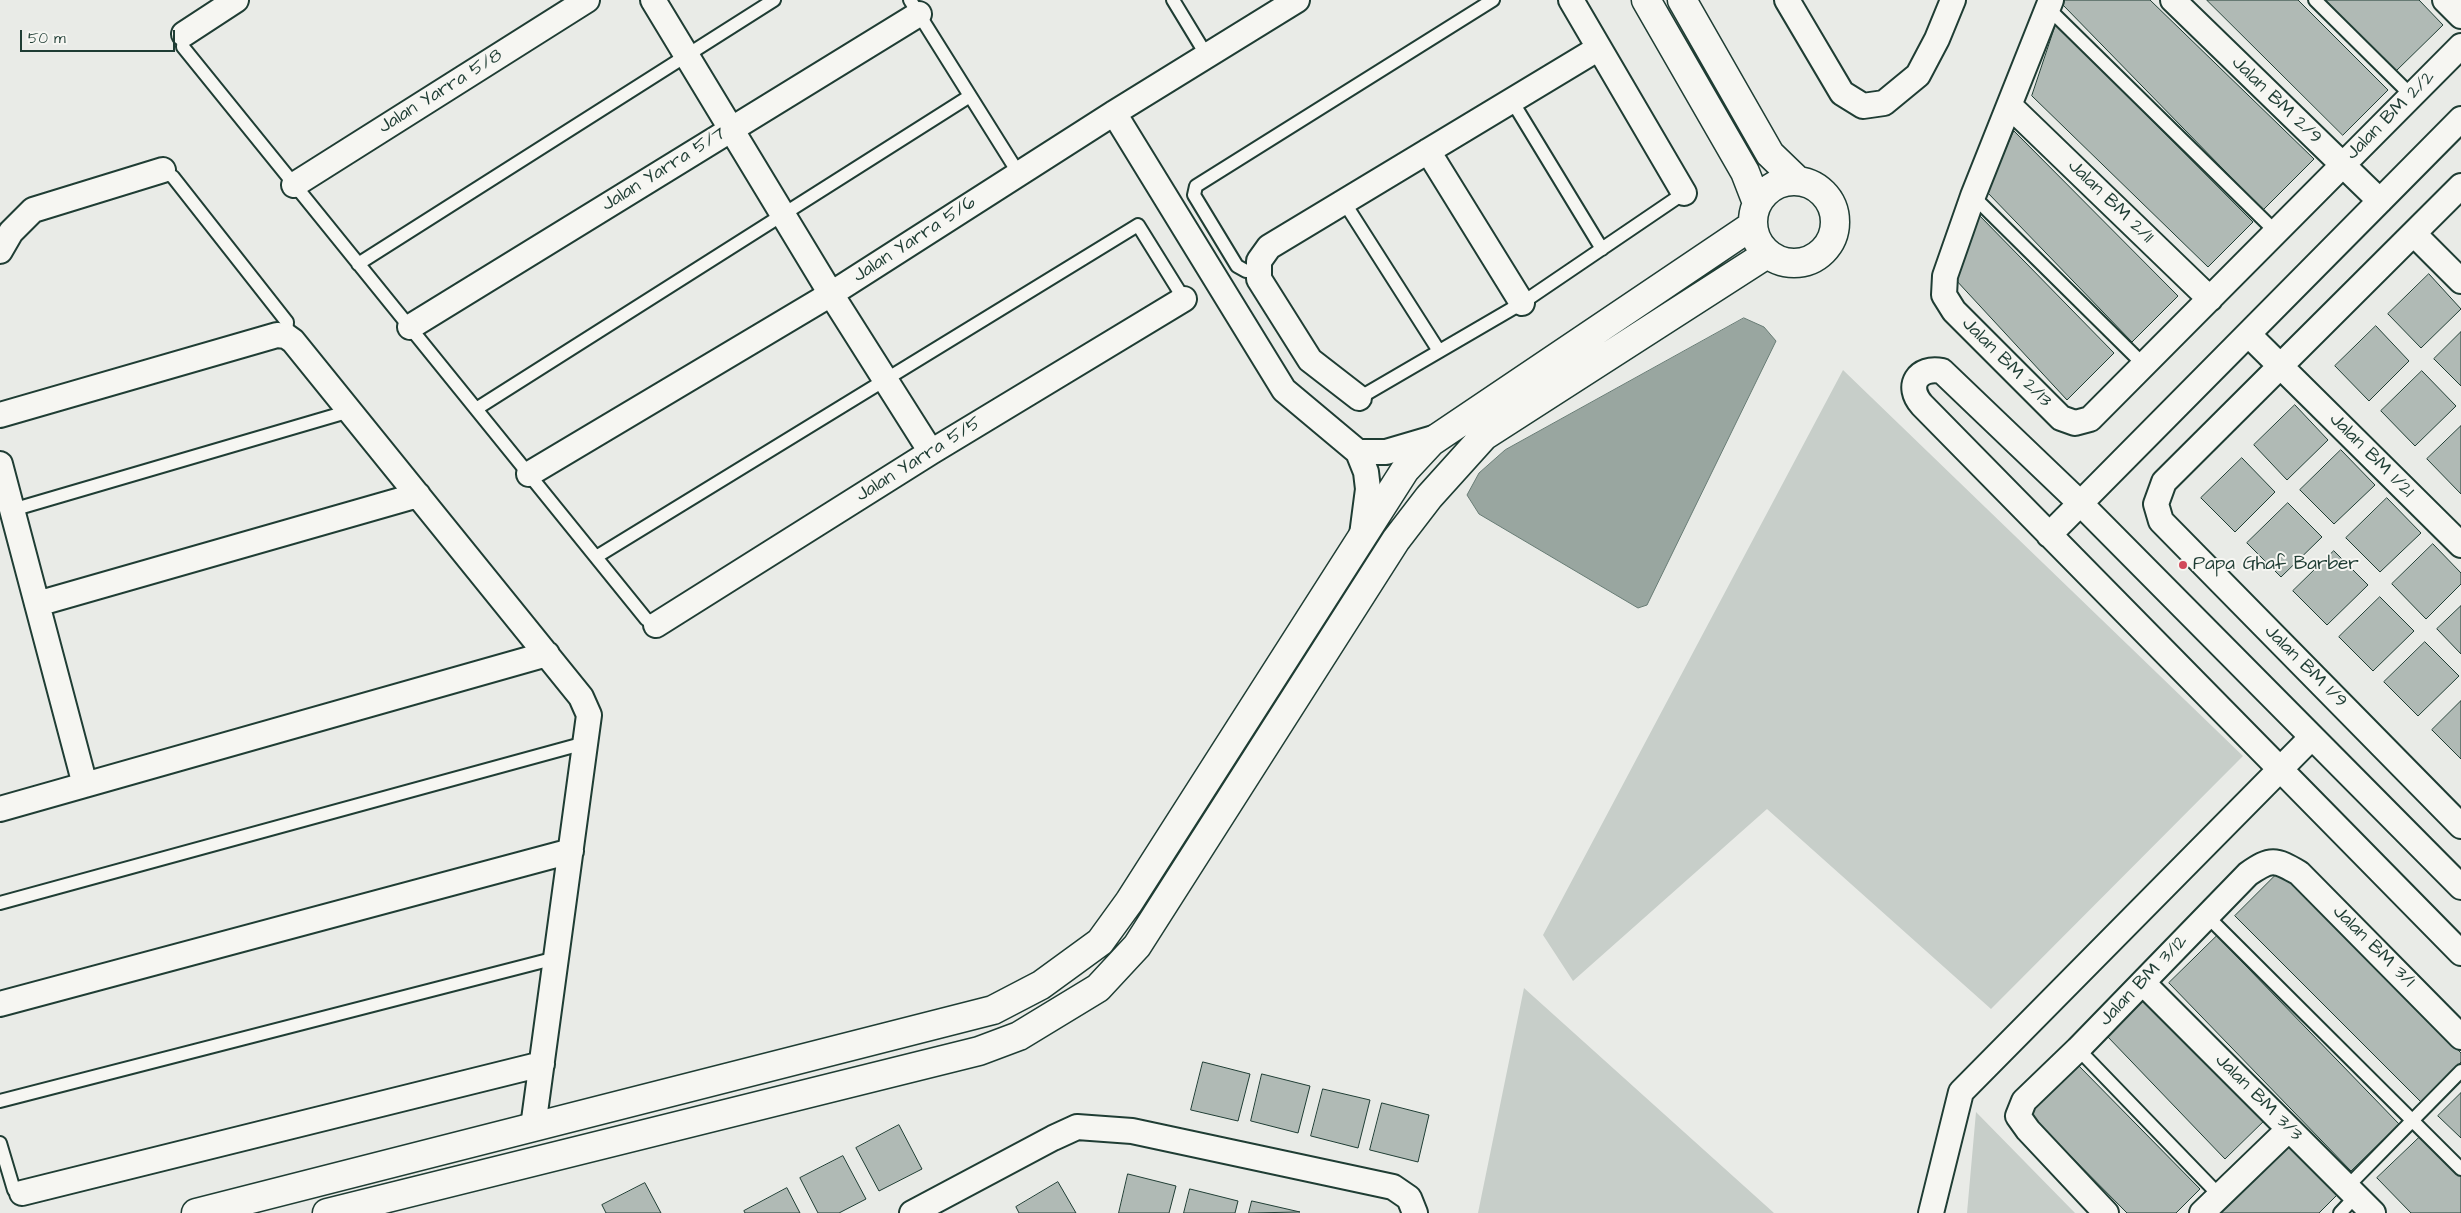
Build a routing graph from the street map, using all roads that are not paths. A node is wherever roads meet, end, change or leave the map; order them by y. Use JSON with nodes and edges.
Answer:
{"nodes":[{"id":1,"x":236,"y":0,"type":"edge"},
{"id":2,"x":587,"y":0,"type":"edge"},
{"id":3,"x":653,"y":0,"type":"edge"},
{"id":4,"x":774,"y":0,"type":"edge"},
{"id":5,"x":1173,"y":0,"type":"edge"},
{"id":6,"x":1297,"y":0,"type":"edge"},
{"id":7,"x":1493,"y":0,"type":"edge"},
{"id":8,"x":1571,"y":0,"type":"edge"},
{"id":9,"x":1646,"y":0,"type":"edge"},
{"id":10,"x":1682,"y":0,"type":"edge"},
{"id":11,"x":1787,"y":0,"type":"edge"},
{"id":12,"x":1952,"y":0,"type":"edge"},
{"id":13,"x":2173,"y":0,"type":"edge"},
{"id":14,"x":2315,"y":0,"type":"edge"},
{"id":15,"x":2444,"y":0,"type":"edge"},
{"id":16,"x":2050,"y":4,"type":"edge"},
{"id":17,"x":915,"y":7,"type":"edge"},
{"id":18,"x":2461,"y":16,"type":"edge"},
{"id":19,"x":184,"y":34,"type":"joint"},
{"id":20,"x":2461,"y":46,"type":"edge"},
{"id":21,"x":1599,"y":48,"type":"junction"},
{"id":22,"x":686,"y":54,"type":"junction"},
{"id":23,"x":1207,"y":56,"type":"junction"},
{"id":24,"x":970,"y":96,"type":"junction"},
{"id":25,"x":2412,"y":96,"type":"junction"},
{"id":26,"x":1512,"y":101,"type":"junction"},
{"id":27,"x":2010,"y":106,"type":"junction"},
{"id":28,"x":1114,"y":113,"type":"junction"},
{"id":29,"x":2461,"y":119,"type":"edge"},
{"id":30,"x":731,"y":128,"type":"junction"},
{"id":31,"x":1428,"y":151,"type":"junction"},
{"id":32,"x":2343,"y":165,"type":"junction"},
{"id":33,"x":163,"y":170,"type":"joint"},
{"id":34,"x":1019,"y":174,"type":"junction"},
{"id":35,"x":1797,"y":180,"type":"junction"},
{"id":36,"x":294,"y":185,"type":"junction"},
{"id":37,"x":2461,"y":186,"type":"edge"},
{"id":38,"x":1684,"y":192,"type":"joint"},
{"id":39,"x":1973,"y":196,"type":"junction"},
{"id":40,"x":2380,"y":201,"type":"junction"},
{"id":41,"x":1344,"y":202,"type":"junction"},
{"id":42,"x":784,"y":214,"type":"junction"},
{"id":43,"x":1755,"y":214,"type":"junction"},
{"id":44,"x":2276,"y":232,"type":"junction"},
{"id":45,"x":2414,"y":234,"type":"junction"},
{"id":46,"x":1602,"y":249,"type":"junction"},
{"id":47,"x":0,"y":251,"type":"edge"},
{"id":48,"x":1767,"y":254,"type":"junction"},
{"id":49,"x":358,"y":264,"type":"junction"},
{"id":50,"x":1260,"y":271,"type":"junction"},
{"id":51,"x":2461,"y":281,"type":"edge"},
{"id":52,"x":831,"y":294,"type":"junction"},
{"id":53,"x":1184,"y":299,"type":"joint"},
{"id":54,"x":2210,"y":299,"type":"junction"},
{"id":55,"x":1522,"y":303,"type":"junction"},
{"id":56,"x":410,"y":327,"type":"junction"},
{"id":57,"x":2248,"y":335,"type":"junction"},
{"id":58,"x":286,"y":336,"type":"junction"},
{"id":59,"x":1439,"y":351,"type":"junction"},
{"id":60,"x":2144,"y":365,"type":"junction"},
{"id":61,"x":2280,"y":366,"type":"junction"},
{"id":62,"x":885,"y":380,"type":"junction"},
{"id":63,"x":1359,"y":398,"type":"joint"},
{"id":64,"x":476,"y":409,"type":"junction"},
{"id":65,"x":350,"y":411,"type":"junction"},
{"id":66,"x":0,"y":415,"type":"edge"},
{"id":67,"x":2075,"y":423,"type":"joint"},
{"id":68,"x":1438,"y":437,"type":"junction"},
{"id":69,"x":931,"y":452,"type":"junction"},
{"id":70,"x":1358,"y":452,"type":"junction"},
{"id":71,"x":0,"y":464,"type":"edge"},
{"id":72,"x":529,"y":474,"type":"junction"},
{"id":73,"x":418,"y":495,"type":"junction"},
{"id":74,"x":2080,"y":503,"type":"junction"},
{"id":75,"x":12,"y":510,"type":"junction"},
{"id":76,"x":1362,"y":535,"type":"junction"},
{"id":77,"x":2049,"y":535,"type":"junction"},
{"id":78,"x":2461,"y":545,"type":"edge"},
{"id":79,"x":596,"y":557,"type":"junction"},
{"id":80,"x":37,"y":604,"type":"junction"},
{"id":81,"x":656,"y":625,"type":"joint"},
{"id":82,"x":547,"y":654,"type":"junction"},
{"id":83,"x":2312,"y":737,"type":"junction"},
{"id":84,"x":585,"y":743,"type":"junction"},
{"id":85,"x":2278,"y":770,"type":"junction"},
{"id":86,"x":86,"y":785,"type":"junction"},
{"id":87,"x":0,"y":809,"type":"edge"},
{"id":88,"x":2461,"y":826,"type":"edge"},
{"id":89,"x":571,"y":851,"type":"junction"},
{"id":90,"x":2281,"y":862,"type":"joint"},
{"id":91,"x":2461,"y":887,"type":"edge"},
{"id":92,"x":0,"y":903,"type":"edge"},
{"id":93,"x":2207,"y":916,"type":"junction"},
{"id":94,"x":2461,"y":953,"type":"edge"},
{"id":95,"x":556,"y":958,"type":"junction"},
{"id":96,"x":2143,"y":983,"type":"junction"},
{"id":97,"x":0,"y":1004,"type":"edge"},
{"id":98,"x":2461,"y":1036,"type":"edge"},
{"id":99,"x":2078,"y":1049,"type":"junction"},
{"id":100,"x":542,"y":1064,"type":"junction"},
{"id":101,"x":2461,"y":1071,"type":"edge"},
{"id":102,"x":0,"y":1102,"type":"edge"},
{"id":103,"x":2413,"y":1121,"type":"junction"},
{"id":104,"x":533,"y":1127,"type":"junction"},
{"id":105,"x":2289,"y":1129,"type":"junction"},
{"id":106,"x":0,"y":1143,"type":"edge"},
{"id":107,"x":2461,"y":1169,"type":"edge"},
{"id":108,"x":2352,"y":1192,"type":"junction"},
{"id":109,"x":22,"y":1193,"type":"joint"},
{"id":110,"x":2220,"y":1196,"type":"junction"},
{"id":111,"x":196,"y":1213,"type":"edge"},
{"id":112,"x":327,"y":1213,"type":"edge"},
{"id":113,"x":912,"y":1213,"type":"edge"},
{"id":114,"x":1415,"y":1213,"type":"edge"},
{"id":115,"x":1930,"y":1213,"type":"edge"},
{"id":116,"x":2106,"y":1213,"type":"edge"},
{"id":117,"x":2202,"y":1213,"type":"edge"},
{"id":118,"x":2340,"y":1213,"type":"edge"},
{"id":119,"x":2373,"y":1213,"type":"edge"}],
"edges":[{"from":1,"to":19,"type":"street"},
{"from":2,"to":36,"type":"street","name":"Jalan Yarra 5/8"},
{"from":3,"to":22,"type":"street"},
{"from":4,"to":22,"type":"lane"},
{"from":5,"to":23,"type":"lane"},
{"from":6,"to":23,"type":"street","name":"Jalan Yarra 5/6"},
{"from":7,"to":50,"type":"lane"},
{"from":8,"to":21,"type":"street"},
{"from":9,"to":43,"type":"street"},
{"from":10,"to":35,"type":"street"},
{"from":11,"to":12,"type":"street"},
{"from":13,"to":32,"type":"street","name":"Jalan BM 2/9"},
{"from":14,"to":25,"type":"lane"},
{"from":15,"to":18,"type":"street"},
{"from":16,"to":27,"type":"street"},
{"from":16,"to":44,"type":"lane"},
{"from":17,"to":24,"type":"lane"},
{"from":17,"to":30,"type":"street","name":"Jalan Yarra 5/7"},
{"from":19,"to":36,"type":"lane"},
{"from":20,"to":25,"type":"street","name":"Jalan BM 2/2"},
{"from":21,"to":26,"type":"street"},
{"from":21,"to":38,"type":"street"},
{"from":22,"to":30,"type":"street"},
{"from":22,"to":49,"type":"lane"},
{"from":23,"to":28,"type":"street","name":"Jalan Yarra 5/6"},
{"from":24,"to":34,"type":"lane"},
{"from":24,"to":42,"type":"lane"},
{"from":25,"to":32,"type":"street","name":"Jalan BM 2/2"},
{"from":26,"to":31,"type":"street"},
{"from":26,"to":46,"type":"lane"},
{"from":27,"to":39,"type":"street"},
{"from":27,"to":54,"type":"street","name":"Jalan BM 2/11"},
{"from":28,"to":34,"type":"street","name":"Jalan Yarra 5/6"},
{"from":28,"to":70,"type":"street"},
{"from":29,"to":40,"type":"street"},
{"from":30,"to":42,"type":"street"},
{"from":30,"to":56,"type":"street","name":"Jalan Yarra 5/7"},
{"from":31,"to":41,"type":"street"},
{"from":31,"to":55,"type":"street"},
{"from":32,"to":40,"type":"street","name":"Jalan BM 2/9"},
{"from":32,"to":44,"type":"street","name":"Jalan BM 2/2"},
{"from":33,"to":47,"type":"street"},
{"from":33,"to":58,"type":"lane"},
{"from":34,"to":52,"type":"street","name":"Jalan Yarra 5/6"},
{"from":35,"to":43,"type":"street"},
{"from":35,"to":48,"type":"street"},
{"from":36,"to":49,"type":"lane"},
{"from":37,"to":45,"type":"street"},
{"from":38,"to":46,"type":"lane"},
{"from":39,"to":60,"type":"lane"},
{"from":39,"to":67,"type":"street","name":"Jalan BM 2/13"},
{"from":40,"to":57,"type":"street"},
{"from":41,"to":50,"type":"street"},
{"from":41,"to":59,"type":"lane"},
{"from":42,"to":52,"type":"street"},
{"from":42,"to":64,"type":"lane"},
{"from":43,"to":48,"type":"street"},
{"from":43,"to":68,"type":"street"},
{"from":44,"to":54,"type":"street","name":"Jalan BM 2/2"},
{"from":45,"to":51,"type":"street"},
{"from":45,"to":61,"type":"street"},
{"from":46,"to":55,"type":"lane"},
{"from":48,"to":112,"type":"street"},
{"from":49,"to":56,"type":"lane"},
{"from":50,"to":63,"type":"street"},
{"from":52,"to":62,"type":"street"},
{"from":52,"to":72,"type":"street","name":"Jalan Yarra 5/6"},
{"from":53,"to":62,"type":"lane"},
{"from":53,"to":69,"type":"street","name":"Jalan Yarra 5/5"},
{"from":54,"to":60,"type":"street","name":"Jalan BM 2/2"},
{"from":55,"to":59,"type":"lane"},
{"from":56,"to":64,"type":"lane"},
{"from":57,"to":61,"type":"street","name":"Jalan BM 1/21"},
{"from":57,"to":74,"type":"street"},
{"from":58,"to":65,"type":"street"},
{"from":58,"to":66,"type":"street"},
{"from":59,"to":63,"type":"lane"},
{"from":60,"to":67,"type":"street","name":"Jalan BM 2/2"},
{"from":61,"to":78,"type":"street","name":"Jalan BM 1/21"},
{"from":61,"to":88,"type":"street","name":"Jalan BM 1/9"},
{"from":62,"to":69,"type":"street"},
{"from":62,"to":79,"type":"lane"},
{"from":64,"to":72,"type":"lane"},
{"from":65,"to":73,"type":"street"},
{"from":65,"to":75,"type":"lane"},
{"from":68,"to":70,"type":"street"},
{"from":68,"to":76,"type":"street"},
{"from":69,"to":81,"type":"street","name":"Jalan Yarra 5/5"},
{"from":70,"to":76,"type":"street"},
{"from":71,"to":75,"type":"street"},
{"from":72,"to":79,"type":"lane"},
{"from":73,"to":80,"type":"street"},
{"from":73,"to":82,"type":"street"},
{"from":74,"to":77,"type":"street"},
{"from":74,"to":77,"type":"street"},
{"from":74,"to":83,"type":"street"},
{"from":75,"to":80,"type":"street"},
{"from":76,"to":104,"type":"street"},
{"from":77,"to":85,"type":"street"},
{"from":79,"to":81,"type":"lane"},
{"from":80,"to":86,"type":"street"},
{"from":82,"to":84,"type":"street"},
{"from":82,"to":86,"type":"street"},
{"from":83,"to":85,"type":"street"},
{"from":83,"to":91,"type":"street"},
{"from":84,"to":89,"type":"street"},
{"from":84,"to":92,"type":"lane"},
{"from":85,"to":94,"type":"street"},
{"from":85,"to":115,"type":"street"},
{"from":86,"to":87,"type":"street"},
{"from":89,"to":95,"type":"street"},
{"from":89,"to":97,"type":"street"},
{"from":90,"to":93,"type":"street","name":"Jalan BM 3/12"},
{"from":90,"to":98,"type":"street","name":"Jalan BM 3/1"},
{"from":93,"to":96,"type":"street","name":"Jalan BM 3/12"},
{"from":93,"to":103,"type":"lane"},
{"from":95,"to":100,"type":"street"},
{"from":95,"to":102,"type":"lane"},
{"from":96,"to":99,"type":"street","name":"Jalan BM 3/12"},
{"from":96,"to":105,"type":"street","name":"Jalan BM 3/3"},
{"from":99,"to":110,"type":"lane"},
{"from":99,"to":116,"type":"street","name":"Jalan BM 3/12"},
{"from":100,"to":104,"type":"street"},
{"from":100,"to":109,"type":"street"},
{"from":101,"to":103,"type":"lane"},
{"from":103,"to":107,"type":"lane"},
{"from":103,"to":108,"type":"lane"},
{"from":104,"to":111,"type":"street"},
{"from":105,"to":108,"type":"street","name":"Jalan BM 3/3"},
{"from":105,"to":110,"type":"street"},
{"from":106,"to":109,"type":"lane"},
{"from":108,"to":118,"type":"lane"},
{"from":108,"to":119,"type":"street","name":"Jalan BM 3/3"},
{"from":110,"to":117,"type":"street"},
{"from":113,"to":114,"type":"street"}]}
